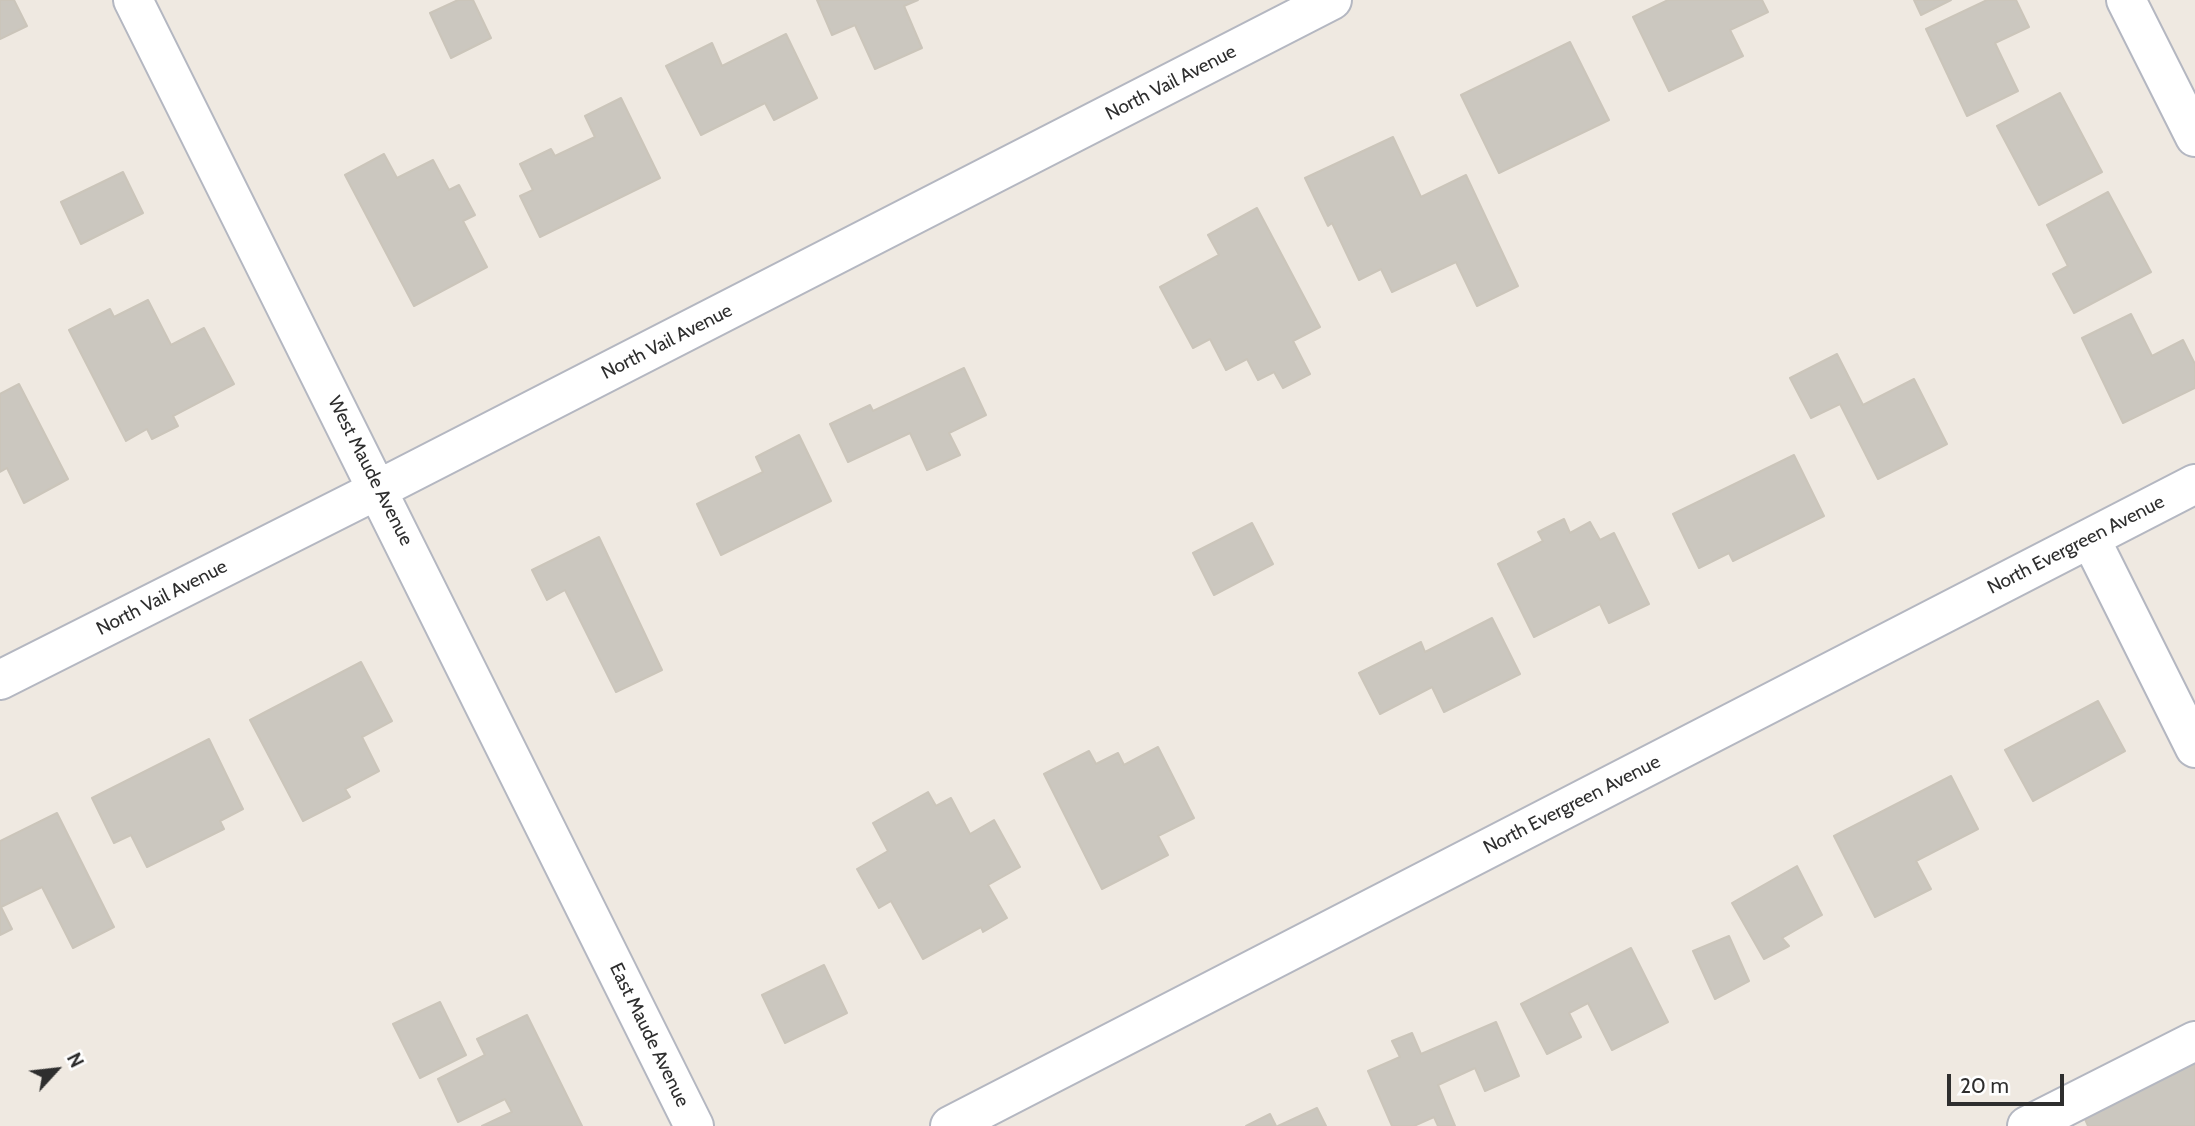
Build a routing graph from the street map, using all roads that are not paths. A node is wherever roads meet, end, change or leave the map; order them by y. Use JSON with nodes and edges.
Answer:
{"nodes":[{"id":1,"x":133,"y":0,"type":"edge"},
{"id":2,"x":1332,"y":0,"type":"edge"},
{"id":3,"x":2126,"y":0,"type":"edge"},
{"id":4,"x":2192,"y":131,"type":"edge"},
{"id":5,"x":2195,"y":484,"type":"edge"},
{"id":6,"x":379,"y":489,"type":"junction"},
{"id":7,"x":2090,"y":538,"type":"junction"},
{"id":8,"x":0,"y":680,"type":"edge"},
{"id":9,"x":2195,"y":748,"type":"edge"},
{"id":10,"x":605,"y":943,"type":"joint"},
{"id":11,"x":2195,"y":1041,"type":"edge"},
{"id":12,"x":694,"y":1126,"type":"edge"},
{"id":13,"x":950,"y":1126,"type":"edge"},
{"id":14,"x":2027,"y":1126,"type":"edge"}],
"edges":[{"from":1,"to":6,"type":"street","name":"West Maude Avenue"},
{"from":2,"to":6,"type":"street","name":"North Vail Avenue"},
{"from":3,"to":4,"type":"street"},
{"from":5,"to":7,"type":"street","name":"North Evergreen Avenue"},
{"from":6,"to":8,"type":"street","name":"North Vail Avenue"},
{"from":6,"to":10,"type":"street","name":"West Maude Avenue"},
{"from":7,"to":9,"type":"street"},
{"from":7,"to":13,"type":"street","name":"North Evergreen Avenue"},
{"from":10,"to":12,"type":"street","name":"East Maude Avenue"},
{"from":11,"to":14,"type":"street"}]}
